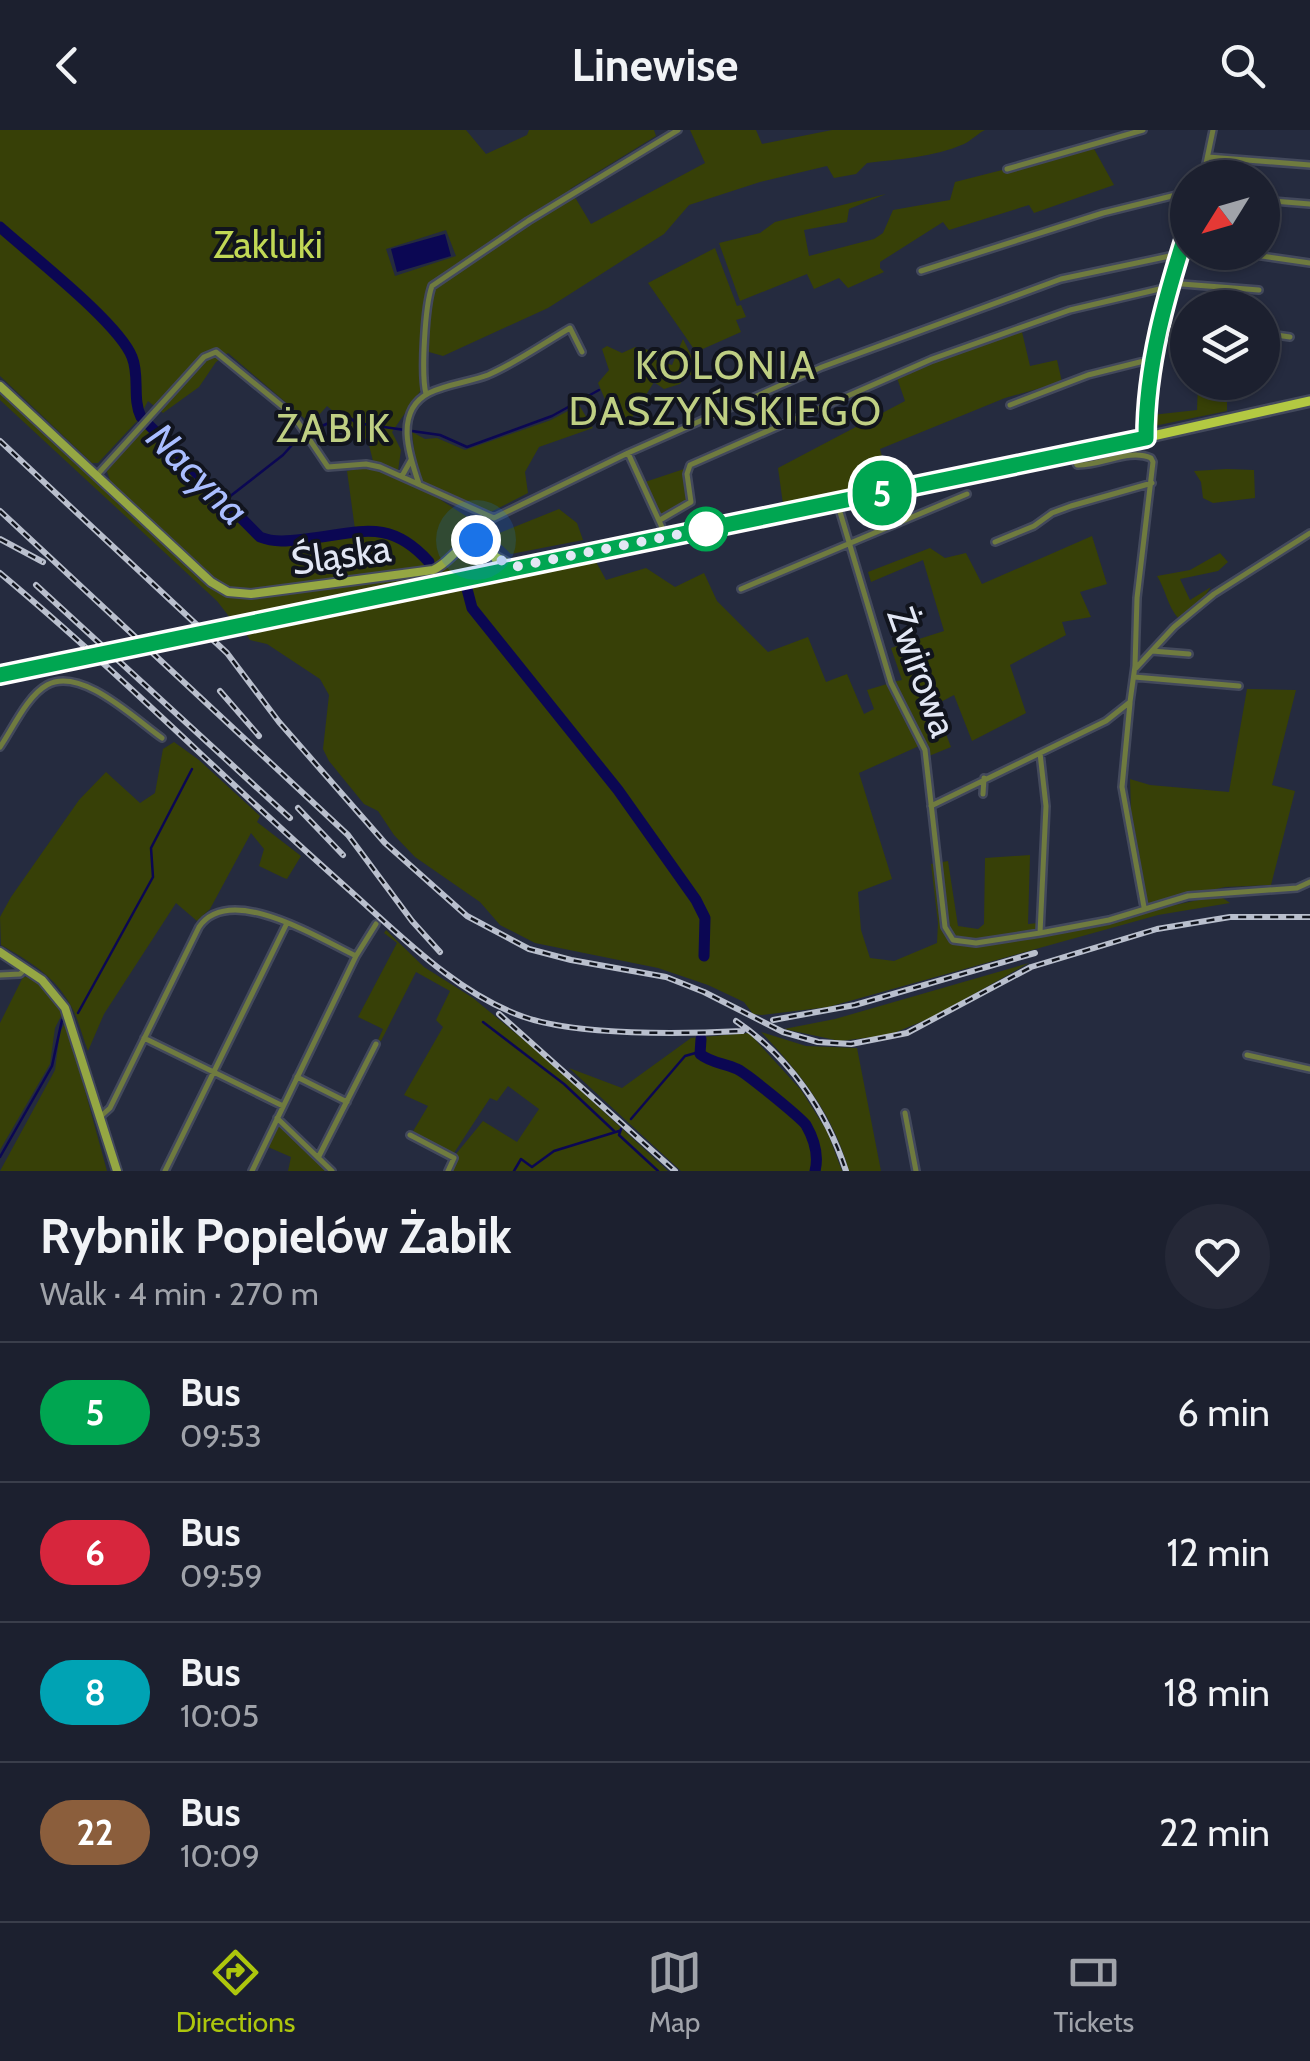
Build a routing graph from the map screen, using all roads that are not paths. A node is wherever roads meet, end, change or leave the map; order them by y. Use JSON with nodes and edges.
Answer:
{"nodes":[{"id":1,"x":678,"y":130,"type":"edge"},
{"id":2,"x":1143,"y":130,"type":"edge"},
{"id":3,"x":1213,"y":130,"type":"edge"},
{"id":4,"x":1208,"y":157,"type":"junction"},
{"id":5,"x":1207,"y":160,"type":"edge"},
{"id":6,"x":1310,"y":165,"type":"edge"},
{"id":7,"x":1008,"y":169,"type":"dead end"},
{"id":8,"x":1170,"y":196,"type":"edge"},
{"id":9,"x":1280,"y":202,"type":"edge"},
{"id":10,"x":1310,"y":204,"type":"edge"},
{"id":11,"x":1170,"y":256,"type":"edge"},
{"id":12,"x":1280,"y":259,"type":"edge"},
{"id":13,"x":1310,"y":263,"type":"edge"},
{"id":14,"x":1174,"y":270,"type":"edge"},
{"id":15,"x":921,"y":271,"type":"dead end"},
{"id":16,"x":1168,"y":286,"type":"junction"},
{"id":17,"x":1259,"y":290,"type":"dead end"},
{"id":18,"x":1158,"y":332,"type":"junction"},
{"id":19,"x":1170,"y":332,"type":"edge"},
{"id":20,"x":1280,"y":337,"type":"edge"},
{"id":21,"x":1290,"y":338,"type":"dead end"},
{"id":22,"x":582,"y":352,"type":"dead end"},
{"id":23,"x":1148,"y":360,"type":"junction"},
{"id":24,"x":0,"y":386,"type":"edge"},
{"id":25,"x":1148,"y":392,"type":"junction"},
{"id":26,"x":426,"y":394,"type":"junction"},
{"id":27,"x":1310,"y":401,"type":"edge"},
{"id":28,"x":1010,"y":405,"type":"dead end"},
{"id":29,"x":1146,"y":438,"type":"junction"},
{"id":30,"x":628,"y":453,"type":"junction"},
{"id":31,"x":1072,"y":454,"type":"junction"},
{"id":32,"x":411,"y":460,"type":"junction"},
{"id":33,"x":96,"y":476,"type":"junction"},
{"id":34,"x":402,"y":476,"type":"junction"},
{"id":35,"x":1152,"y":482,"type":"junction"},
{"id":36,"x":419,"y":484,"type":"junction"},
{"id":37,"x":967,"y":494,"type":"dead end"},
{"id":38,"x":837,"y":502,"type":"junction"},
{"id":39,"x":660,"y":520,"type":"junction"},
{"id":40,"x":1310,"y":533,"type":"edge"},
{"id":41,"x":666,"y":537,"type":"junction"},
{"id":42,"x":995,"y":542,"type":"dead end"},
{"id":43,"x":849,"y":543,"type":"junction"},
{"id":44,"x":495,"y":557,"type":"junction"},
{"id":45,"x":514,"y":567,"type":"junction"},
{"id":46,"x":499,"y":570,"type":"junction"},
{"id":47,"x":478,"y":574,"type":"junction"},
{"id":48,"x":740,"y":589,"type":"dead end"},
{"id":49,"x":1152,"y":651,"type":"junction"},
{"id":50,"x":1189,"y":654,"type":"dead end"},
{"id":51,"x":1134,"y":673,"type":"junction"},
{"id":52,"x":0,"y":675,"type":"edge"},
{"id":53,"x":1240,"y":686,"type":"dead end"},
{"id":54,"x":1130,"y":702,"type":"junction"},
{"id":55,"x":162,"y":738,"type":"dead end"},
{"id":56,"x":0,"y":746,"type":"edge"},
{"id":57,"x":1040,"y":752,"type":"junction"},
{"id":58,"x":984,"y":778,"type":"junction"},
{"id":59,"x":983,"y":794,"type":"dead end"},
{"id":60,"x":931,"y":806,"type":"junction"},
{"id":61,"x":1310,"y":882,"type":"edge"},
{"id":62,"x":1144,"y":908,"type":"junction"},
{"id":63,"x":287,"y":923,"type":"junction"},
{"id":64,"x":376,"y":924,"type":"dead end"},
{"id":65,"x":1040,"y":933,"type":"junction"},
{"id":66,"x":0,"y":952,"type":"edge"},
{"id":67,"x":356,"y":956,"type":"junction"},
{"id":68,"x":27,"y":967,"type":"junction"},
{"id":69,"x":0,"y":975,"type":"edge"},
{"id":70,"x":144,"y":1038,"type":"junction"},
{"id":71,"x":376,"y":1044,"type":"dead end"},
{"id":72,"x":1247,"y":1054,"type":"dead end"},
{"id":73,"x":1310,"y":1069,"type":"edge"},
{"id":74,"x":213,"y":1072,"type":"junction"},
{"id":75,"x":296,"y":1077,"type":"junction"},
{"id":76,"x":348,"y":1102,"type":"junction"},
{"id":77,"x":283,"y":1106,"type":"junction"},
{"id":78,"x":905,"y":1113,"type":"dead end"},
{"id":79,"x":100,"y":1117,"type":"junction"},
{"id":80,"x":277,"y":1118,"type":"junction"},
{"id":81,"x":410,"y":1135,"type":"dead end"},
{"id":82,"x":319,"y":1156,"type":"junction"},
{"id":83,"x":117,"y":1171,"type":"edge"},
{"id":84,"x":164,"y":1171,"type":"edge"},
{"id":85,"x":252,"y":1171,"type":"edge"},
{"id":86,"x":332,"y":1171,"type":"edge"},
{"id":87,"x":448,"y":1171,"type":"edge"},
{"id":88,"x":916,"y":1171,"type":"edge"}],
"edges":[{"from":1,"to":26,"type":"street"},
{"from":2,"to":7,"type":"street"},
{"from":3,"to":4,"type":"street"},
{"from":4,"to":5,"type":"street"},
{"from":4,"to":6,"type":"street"},
{"from":8,"to":15,"type":"street"},
{"from":9,"to":10,"type":"street"},
{"from":11,"to":30,"type":"street"},
{"from":12,"to":13,"type":"street"},
{"from":14,"to":16,"type":"street"},
{"from":16,"to":17,"type":"street"},
{"from":16,"to":18,"type":"street"},
{"from":16,"to":23,"type":"street"},
{"from":16,"to":39,"type":"street"},
{"from":18,"to":19,"type":"street"},
{"from":18,"to":25,"type":"street"},
{"from":20,"to":21,"type":"street"},
{"from":22,"to":26,"type":"street"},
{"from":23,"to":25,"type":"street"},
{"from":23,"to":28,"type":"street"},
{"from":24,"to":33,"type":"street","name":"Śląska"},
{"from":25,"to":29,"type":"street"},
{"from":26,"to":32,"type":"street"},
{"from":27,"to":29,"type":"main road"},
{"from":29,"to":31,"type":"main road"},
{"from":30,"to":36,"type":"street"},
{"from":30,"to":39,"type":"street"},
{"from":31,"to":35,"type":"street"},
{"from":31,"to":38,"type":"main road"},
{"from":32,"to":34,"type":"street"},
{"from":32,"to":36,"type":"street"},
{"from":33,"to":34,"type":"street"},
{"from":33,"to":44,"type":"street","name":"Śląska"},
{"from":34,"to":36,"type":"street"},
{"from":35,"to":42,"type":"street"},
{"from":35,"to":51,"type":"street"},
{"from":37,"to":43,"type":"street"},
{"from":38,"to":41,"type":"main road"},
{"from":38,"to":43,"type":"street","name":"Żwirowa"},
{"from":39,"to":41,"type":"street"},
{"from":40,"to":49,"type":"street"},
{"from":41,"to":45,"type":"main road"},
{"from":43,"to":48,"type":"street"},
{"from":43,"to":60,"type":"street","name":"Żwirowa"},
{"from":44,"to":45,"type":"main road"},
{"from":44,"to":46,"type":"street"},
{"from":44,"to":47,"type":"street"},
{"from":45,"to":46,"type":"main road"},
{"from":46,"to":47,"type":"main road"},
{"from":47,"to":52,"type":"main road","bridge":true},
{"from":49,"to":50,"type":"street"},
{"from":49,"to":51,"type":"street"},
{"from":51,"to":53,"type":"street"},
{"from":51,"to":54,"type":"street"},
{"from":54,"to":57,"type":"street"},
{"from":54,"to":62,"type":"street"},
{"from":55,"to":56,"type":"street"},
{"from":57,"to":58,"type":"street"},
{"from":57,"to":65,"type":"street"},
{"from":58,"to":59,"type":"street"},
{"from":58,"to":60,"type":"street"},
{"from":60,"to":65,"type":"street","name":"Żwirowa"},
{"from":61,"to":62,"type":"street"},
{"from":62,"to":65,"type":"street"},
{"from":63,"to":67,"type":"street"},
{"from":63,"to":70,"type":"street"},
{"from":63,"to":74,"type":"street"},
{"from":64,"to":67,"type":"street"},
{"from":66,"to":68,"type":"street"},
{"from":67,"to":75,"type":"street"},
{"from":68,"to":69,"type":"street"},
{"from":68,"to":79,"type":"street"},
{"from":70,"to":74,"type":"street"},
{"from":70,"to":79,"type":"street"},
{"from":71,"to":76,"type":"street"},
{"from":72,"to":73,"type":"street"},
{"from":74,"to":77,"type":"street"},
{"from":74,"to":84,"type":"street"},
{"from":75,"to":76,"type":"street"},
{"from":75,"to":77,"type":"street"},
{"from":76,"to":82,"type":"street"},
{"from":77,"to":80,"type":"street"},
{"from":78,"to":88,"type":"street"},
{"from":79,"to":83,"type":"street"},
{"from":80,"to":82,"type":"street"},
{"from":80,"to":85,"type":"street"},
{"from":81,"to":87,"type":"street"},
{"from":82,"to":86,"type":"street"}]}
